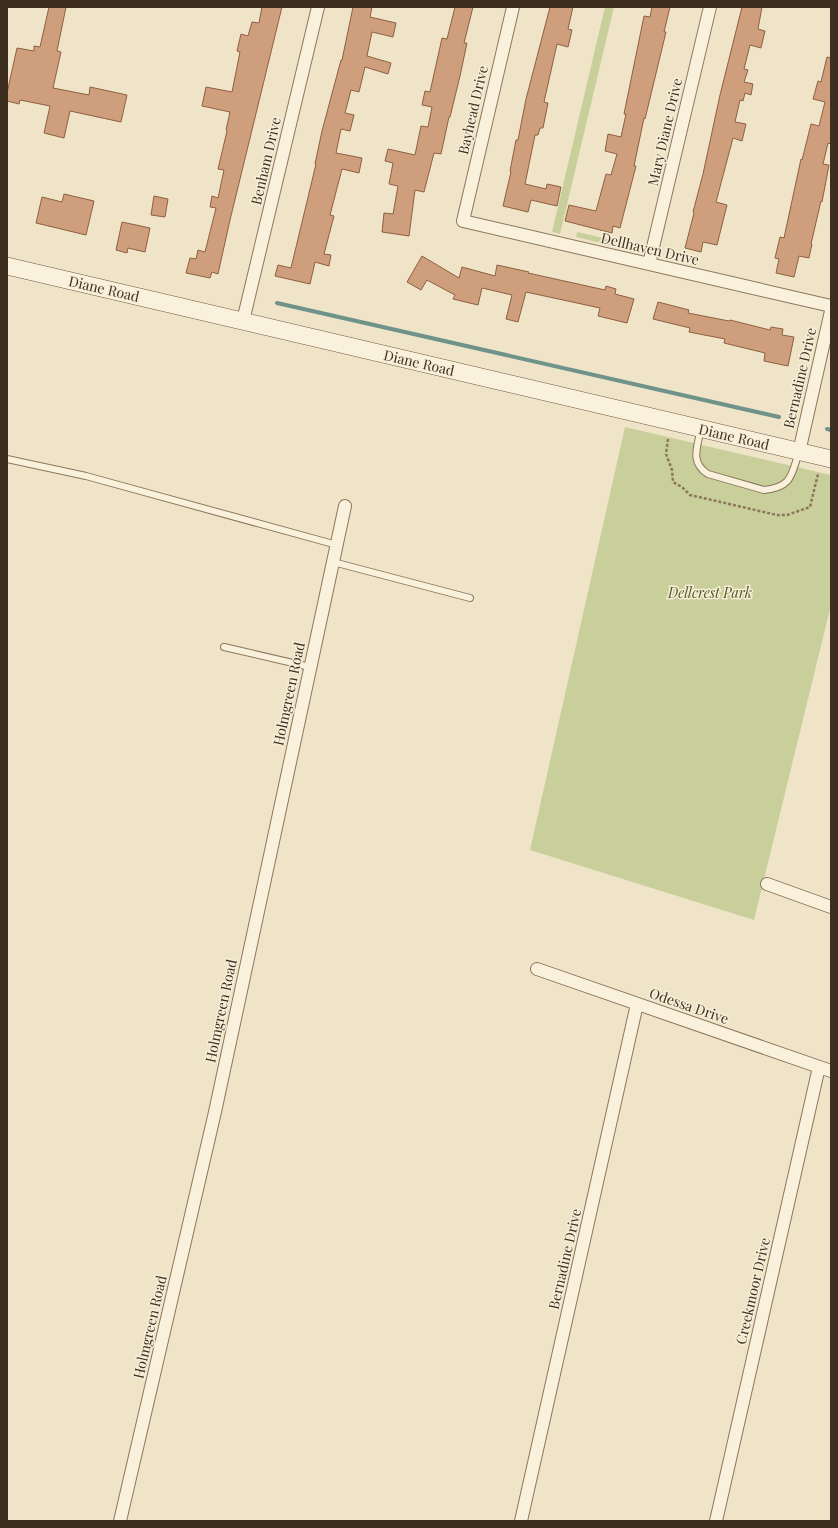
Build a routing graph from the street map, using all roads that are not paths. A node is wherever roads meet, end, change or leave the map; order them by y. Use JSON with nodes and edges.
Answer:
{"nodes":[{"id":1,"x":318,"y":7,"type":"edge"},
{"id":2,"x":513,"y":7,"type":"edge"},
{"id":3,"x":710,"y":7,"type":"edge"},
{"id":4,"x":463,"y":221,"type":"joint"},
{"id":5,"x":649,"y":264,"type":"junction"},
{"id":6,"x":7,"y":266,"type":"edge"},
{"id":7,"x":831,"y":306,"type":"edge"},
{"id":8,"x":831,"y":311,"type":"edge"},
{"id":9,"x":243,"y":321,"type":"junction"},
{"id":10,"x":700,"y":429,"type":"junction"},
{"id":11,"x":799,"y":452,"type":"junction"},
{"id":12,"x":7,"y":459,"type":"edge"},
{"id":13,"x":831,"y":459,"type":"edge"},
{"id":14,"x":345,"y":506,"type":"dead end"},
{"id":15,"x":337,"y":545,"type":"junction"},
{"id":16,"x":333,"y":562,"type":"junction"},
{"id":17,"x":470,"y":598,"type":"dead end"},
{"id":18,"x":224,"y":647,"type":"dead end"},
{"id":19,"x":310,"y":667,"type":"junction"},
{"id":20,"x":767,"y":884,"type":"dead end"},
{"id":21,"x":831,"y":907,"type":"edge"},
{"id":22,"x":537,"y":969,"type":"dead end"},
{"id":23,"x":637,"y":1004,"type":"junction"},
{"id":24,"x":819,"y":1067,"type":"junction"},
{"id":25,"x":831,"y":1071,"type":"edge"},
{"id":26,"x":120,"y":1521,"type":"edge"},
{"id":27,"x":521,"y":1521,"type":"edge"},
{"id":28,"x":716,"y":1521,"type":"edge"}],
"edges":[{"from":1,"to":9,"type":"street","name":"Benham Drive"},
{"from":2,"to":4,"type":"street","name":"Bayhead Drive"},
{"from":3,"to":5,"type":"street","name":"Mary Diane Drive"},
{"from":4,"to":5,"type":"street","name":"Dellhaven Drive"},
{"from":5,"to":7,"type":"street","name":"Dellhaven Drive"},
{"from":6,"to":9,"type":"street","name":"Diane Road"},
{"from":8,"to":11,"type":"street","name":"Bernadine Drive"},
{"from":9,"to":10,"type":"street","name":"Diane Road"},
{"from":10,"to":11,"type":"street","name":"Diane Road"},
{"from":10,"to":11,"type":"lane"},
{"from":11,"to":13,"type":"street","name":"Diane Road"},
{"from":12,"to":15,"type":"lane"},
{"from":14,"to":15,"type":"street","name":"Holmgreen Road"},
{"from":15,"to":16,"type":"street","name":"Holmgreen Road"},
{"from":16,"to":17,"type":"lane"},
{"from":16,"to":19,"type":"street","name":"Holmgreen Road"},
{"from":18,"to":19,"type":"lane"},
{"from":19,"to":26,"type":"street","name":"Holmgreen Road"},
{"from":20,"to":21,"type":"street"},
{"from":22,"to":23,"type":"street","name":"Odessa Drive"},
{"from":23,"to":24,"type":"street","name":"Odessa Drive"},
{"from":23,"to":27,"type":"street","name":"Bernadine Drive"},
{"from":24,"to":25,"type":"street","name":"Odessa Drive"},
{"from":24,"to":28,"type":"street","name":"Creekmoor Drive"}]}
